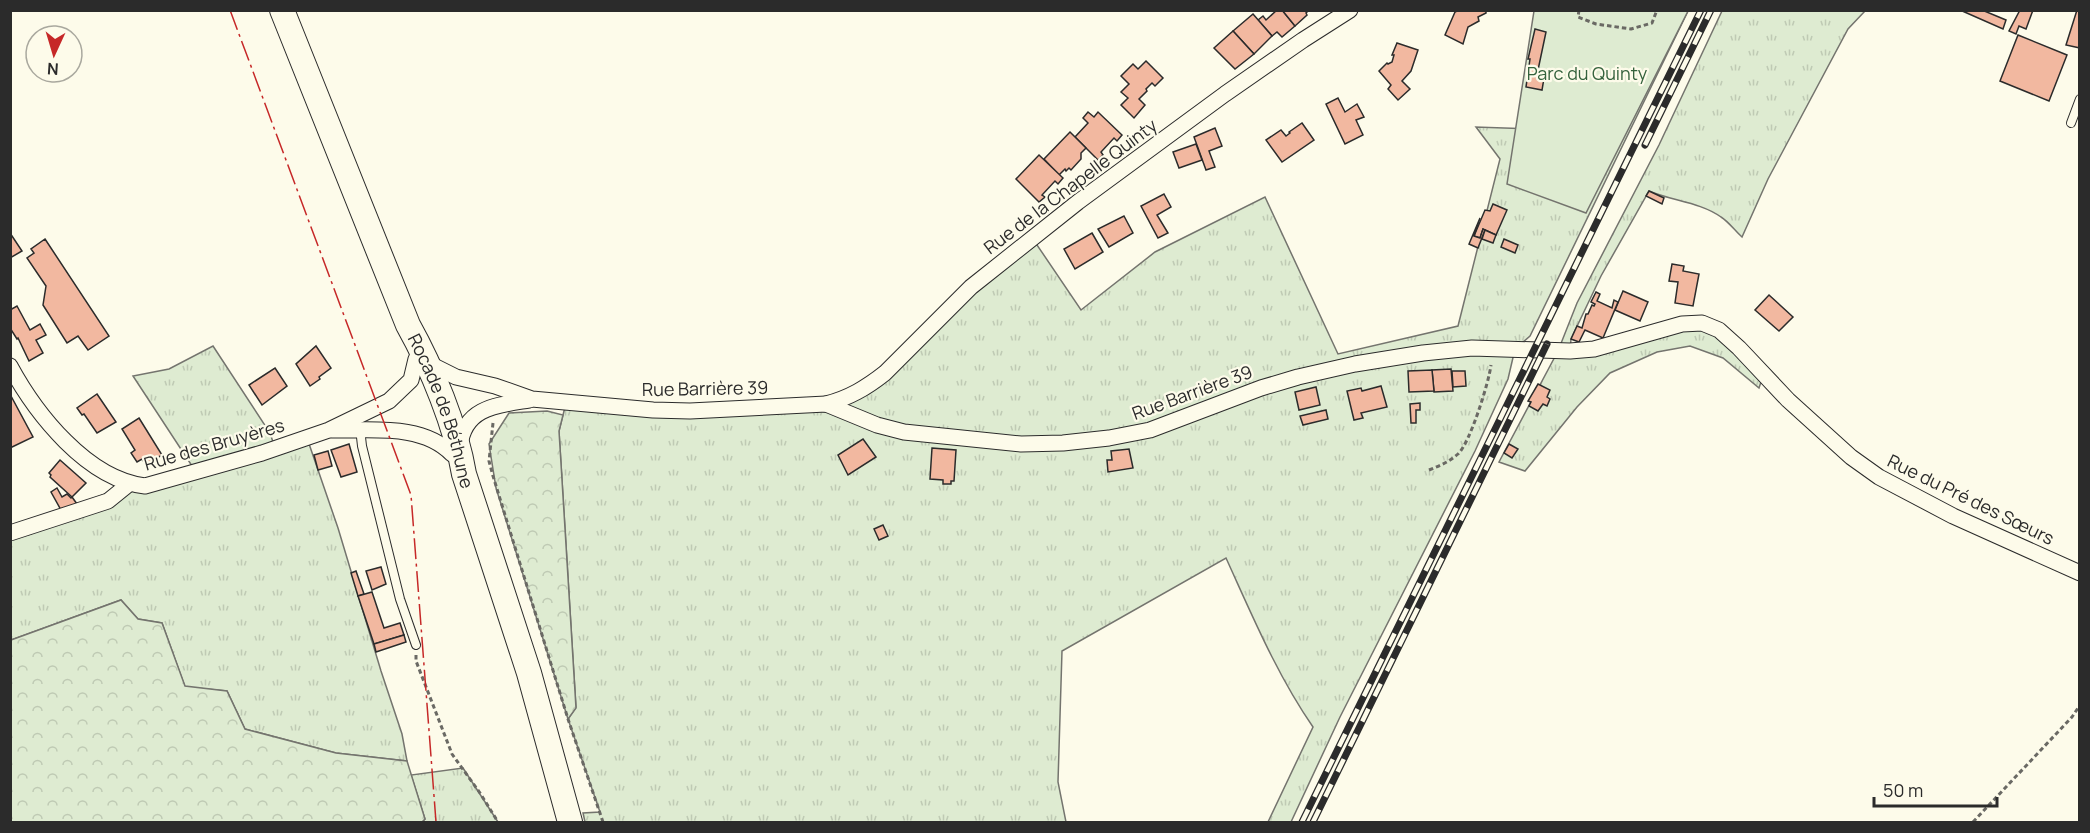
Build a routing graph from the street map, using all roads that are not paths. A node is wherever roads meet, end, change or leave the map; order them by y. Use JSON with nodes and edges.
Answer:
{"nodes":[{"id":1,"x":282,"y":10,"type":"edge"},
{"id":2,"x":1350,"y":10,"type":"edge"},
{"id":3,"x":2079,"y":99,"type":"edge"},
{"id":4,"x":2072,"y":123,"type":"dead end"},
{"id":5,"x":1719,"y":330,"type":"joint"},
{"id":6,"x":421,"y":358,"type":"junction"},
{"id":7,"x":10,"y":366,"type":"edge"},
{"id":8,"x":532,"y":399,"type":"junction"},
{"id":9,"x":826,"y":404,"type":"junction"},
{"id":10,"x":358,"y":415,"type":"junction"},
{"id":11,"x":329,"y":430,"type":"junction"},
{"id":12,"x":361,"y":430,"type":"junction"},
{"id":13,"x":456,"y":451,"type":"junction"},
{"id":14,"x":129,"y":484,"type":"junction"},
{"id":15,"x":10,"y":533,"type":"edge"},
{"id":16,"x":2079,"y":573,"type":"edge"},
{"id":17,"x":416,"y":645,"type":"road end"},
{"id":18,"x":570,"y":822,"type":"edge"}],
"edges":[{"from":1,"to":6,"type":"main road","name":"Rocade de Béthune"},
{"from":2,"to":9,"type":"street","name":"Rue de la Chapelle Quinty"},
{"from":3,"to":4,"type":"lane"},
{"from":5,"to":9,"type":"street","name":"Rue Barrière 39"},
{"from":5,"to":16,"type":"street","name":"Rue du Pré des Sœurs"},
{"from":6,"to":8,"type":"street","name":"Rue Barrière 39"},
{"from":6,"to":10,"type":"street","name":"Rue des Bruyères"},
{"from":6,"to":13,"type":"main road","name":"Rocade de Béthune"},
{"from":7,"to":14,"type":"street"},
{"from":8,"to":9,"type":"street","name":"Rue Barrière 39"},
{"from":8,"to":13,"type":"street","name":"Rue Barrière 39"},
{"from":10,"to":11,"type":"street","name":"Rue des Bruyères"},
{"from":10,"to":12,"type":"lane"},
{"from":11,"to":12,"type":"street","name":"Rue des Bruyères"},
{"from":11,"to":14,"type":"street","name":"Rue des Bruyères"},
{"from":12,"to":13,"type":"street","name":"Rue des Bruyères"},
{"from":12,"to":17,"type":"lane"},
{"from":13,"to":18,"type":"main road","name":"Rocade de Béthune"},
{"from":14,"to":15,"type":"street","name":"Rue des Bruyères"}]}
